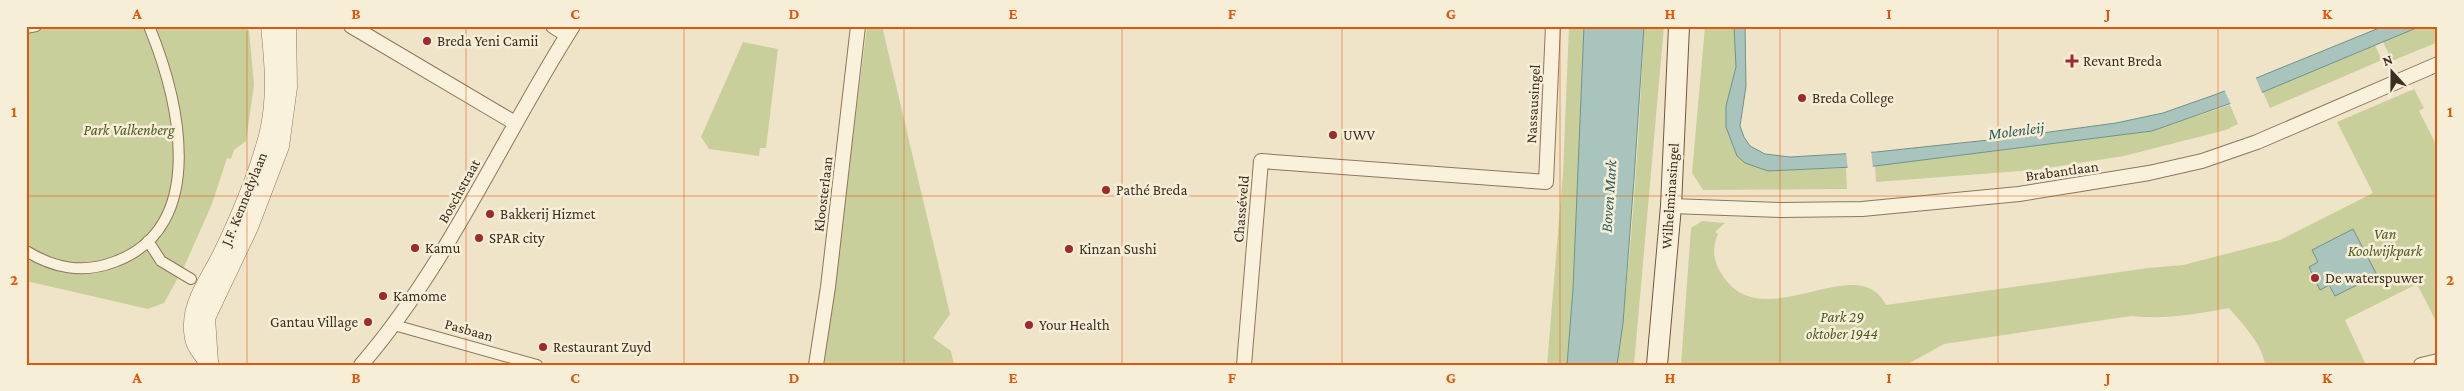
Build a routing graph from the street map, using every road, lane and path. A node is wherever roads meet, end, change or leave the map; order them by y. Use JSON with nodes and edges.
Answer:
{"nodes":[{"id":1,"x":36,"y":26,"type":"edge"},
{"id":2,"x":148,"y":26,"type":"edge"},
{"id":3,"x":270,"y":26,"type":"edge"},
{"id":4,"x":287,"y":26,"type":"edge"},
{"id":5,"x":351,"y":26,"type":"edge"},
{"id":6,"x":553,"y":26,"type":"edge"},
{"id":7,"x":858,"y":26,"type":"edge"},
{"id":8,"x":1553,"y":26,"type":"edge"},
{"id":9,"x":1679,"y":26,"type":"edge"},
{"id":10,"x":26,"y":28,"type":"edge"},
{"id":11,"x":570,"y":30,"type":"edge"},
{"id":12,"x":2438,"y":64,"type":"edge"},
{"id":13,"x":515,"y":123,"type":"junction"},
{"id":14,"x":1546,"y":182,"type":"joint"},
{"id":15,"x":1671,"y":206,"type":"junction"},
{"id":16,"x":148,"y":242,"type":"junction"},
{"id":17,"x":26,"y":251,"type":"edge"},
{"id":18,"x":192,"y":279,"type":"dead end"},
{"id":19,"x":394,"y":325,"type":"junction"},
{"id":20,"x":2438,"y":361,"type":"edge"},
{"id":21,"x":210,"y":364,"type":"edge"},
{"id":22,"x":361,"y":365,"type":"edge"},
{"id":23,"x":537,"y":365,"type":"edge"},
{"id":24,"x":816,"y":365,"type":"edge"},
{"id":25,"x":1244,"y":365,"type":"edge"},
{"id":26,"x":1657,"y":365,"type":"edge"},
{"id":27,"x":2421,"y":365,"type":"edge"}],
"edges":[{"from":1,"to":10,"type":"street"},
{"from":2,"to":16,"type":"street"},
{"from":3,"to":21,"type":"street","name":"J.F. Kennedylaan"},
{"from":4,"to":21,"type":"street","name":"J.F. Kennedylaan"},
{"from":5,"to":13,"type":"street"},
{"from":6,"to":11,"type":"street"},
{"from":7,"to":24,"type":"street","name":"Kloosterlaan"},
{"from":8,"to":14,"type":"street","name":"Nassausingel"},
{"from":9,"to":15,"type":"main road","name":"Wilhelminasingel"},
{"from":11,"to":13,"type":"street","name":"Boschstraat"},
{"from":12,"to":15,"type":"street","name":"Brabantlaan"},
{"from":13,"to":19,"type":"street","name":"Boschstraat"},
{"from":14,"to":25,"type":"street","name":"Chasséveld"},
{"from":15,"to":26,"type":"main road","name":"Wilhelminasingel"},
{"from":16,"to":17,"type":"street"},
{"from":16,"to":18,"type":"street"},
{"from":19,"to":22,"type":"street","name":"Boschstraat"},
{"from":19,"to":23,"type":"street","name":"Pasbaan"},
{"from":20,"to":27,"type":"street"}]}
